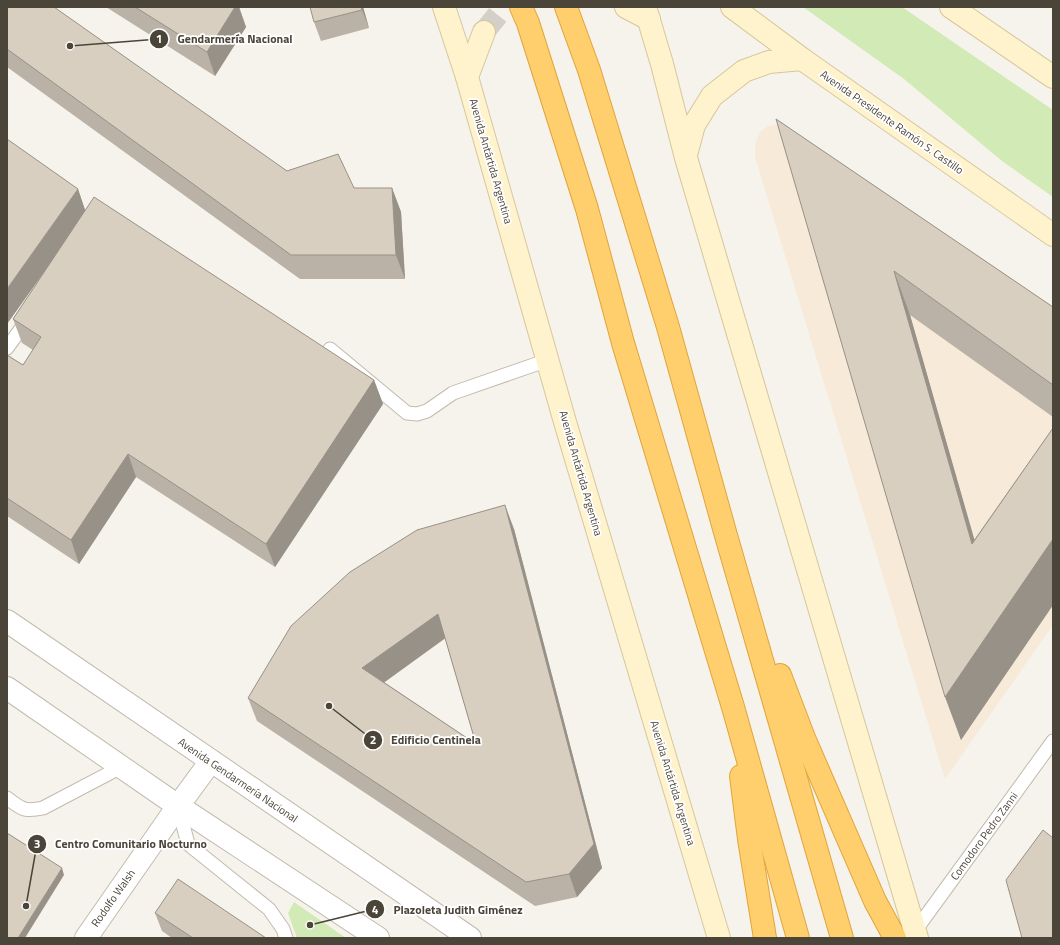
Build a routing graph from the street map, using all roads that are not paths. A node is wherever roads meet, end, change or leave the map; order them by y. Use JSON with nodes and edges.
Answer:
{"nodes":[{"id":1,"x":444,"y":7,"type":"edge"},
{"id":2,"x":521,"y":7,"type":"edge"},
{"id":3,"x":566,"y":7,"type":"edge"},
{"id":4,"x":626,"y":7,"type":"edge"},
{"id":5,"x":732,"y":7,"type":"edge"},
{"id":6,"x":951,"y":7,"type":"edge"},
{"id":7,"x":647,"y":13,"type":"edge"},
{"id":8,"x":484,"y":32,"type":"tunnel mouth"},
{"id":9,"x":802,"y":59,"type":"junction"},
{"id":10,"x":467,"y":77,"type":"junction"},
{"id":11,"x":1053,"y":77,"type":"edge"},
{"id":12,"x":686,"y":158,"type":"junction"},
{"id":13,"x":1053,"y":235,"type":"edge"},
{"id":14,"x":34,"y":310,"type":"edge"},
{"id":15,"x":7,"y":348,"type":"edge"},
{"id":16,"x":330,"y":349,"type":"edge"},
{"id":17,"x":548,"y":360,"type":"junction"},
{"id":18,"x":725,"y":532,"type":"junction"},
{"id":19,"x":7,"y":621,"type":"edge"},
{"id":20,"x":7,"y":688,"type":"edge"},
{"id":21,"x":733,"y":707,"type":"junction"},
{"id":22,"x":1053,"y":741,"type":"edge"},
{"id":23,"x":211,"y":761,"type":"junction"},
{"id":24,"x":121,"y":767,"type":"junction"},
{"id":25,"x":7,"y":798,"type":"edge"},
{"id":26,"x":178,"y":806,"type":"junction"},
{"id":27,"x":909,"y":936,"type":"edge"},
{"id":28,"x":86,"y":938,"type":"edge"},
{"id":29,"x":286,"y":938,"type":"edge"},
{"id":30,"x":378,"y":938,"type":"edge"},
{"id":31,"x":470,"y":938,"type":"edge"},
{"id":32,"x":719,"y":938,"type":"edge"},
{"id":33,"x":765,"y":938,"type":"edge"},
{"id":34,"x":798,"y":938,"type":"edge"},
{"id":35,"x":842,"y":938,"type":"edge"}],
"edges":[{"from":1,"to":10,"type":"main road","name":"Avenida Antártida Argentina"},
{"from":2,"to":21,"type":"highway"},
{"from":3,"to":18,"type":"highway"},
{"from":4,"to":7,"type":"main road"},
{"from":5,"to":9,"type":"main road","name":"Avenida Presidente Ramón S. Castillo"},
{"from":6,"to":11,"type":"main road"},
{"from":7,"to":12,"type":"main road"},
{"from":8,"to":10,"type":"main road"},
{"from":9,"to":12,"type":"main road"},
{"from":9,"to":13,"type":"main road","name":"Avenida Presidente Ramón S. Castillo"},
{"from":10,"to":17,"type":"main road","name":"Avenida Antártida Argentina"},
{"from":12,"to":27,"type":"main road"},
{"from":14,"to":15,"type":"lane"},
{"from":16,"to":17,"type":"lane"},
{"from":17,"to":32,"type":"main road","name":"Avenida Antártida Argentina"},
{"from":18,"to":27,"type":"highway"},
{"from":18,"to":35,"type":"highway"},
{"from":19,"to":23,"type":"street","name":"Avenida Gendarmería Nacional"},
{"from":20,"to":24,"type":"street"},
{"from":21,"to":33,"type":"highway"},
{"from":21,"to":34,"type":"highway"},
{"from":22,"to":27,"type":"lane","name":"Comodoro Pedro Zanni"},
{"from":23,"to":26,"type":"street","name":"Rodolfo Walsh"},
{"from":23,"to":31,"type":"street","name":"Avenida Gendarmería Nacional"},
{"from":24,"to":25,"type":"lane"},
{"from":24,"to":26,"type":"street"},
{"from":26,"to":28,"type":"street","name":"Rodolfo Walsh"},
{"from":26,"to":29,"type":"lane"},
{"from":26,"to":30,"type":"street"}]}
